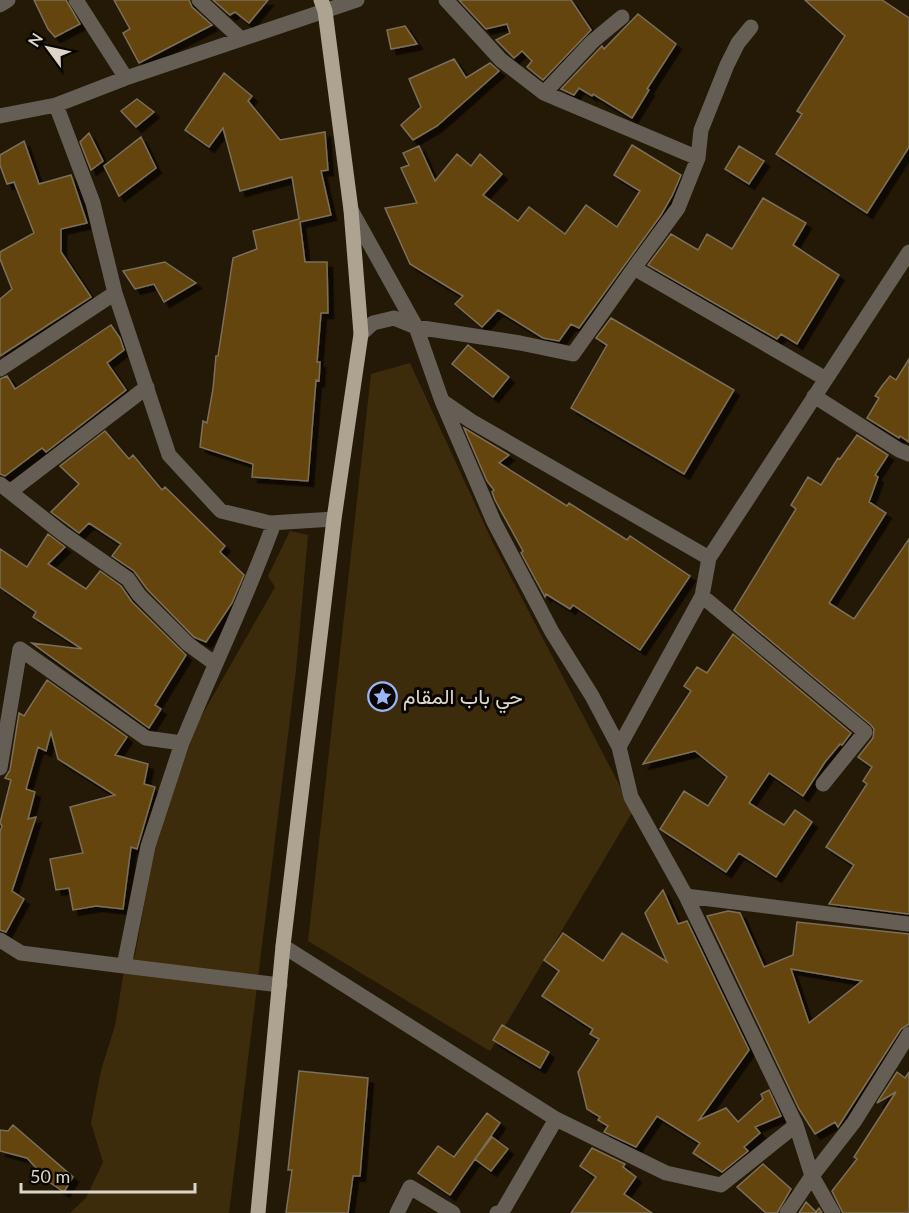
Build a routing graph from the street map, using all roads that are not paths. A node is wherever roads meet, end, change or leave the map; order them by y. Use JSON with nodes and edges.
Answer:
{"nodes":[{"id":1,"x":8,"y":0,"type":"edge"},
{"id":2,"x":76,"y":0,"type":"edge"},
{"id":3,"x":199,"y":0,"type":"edge"},
{"id":4,"x":357,"y":0,"type":"edge"},
{"id":5,"x":446,"y":0,"type":"edge"},
{"id":6,"x":0,"y":5,"type":"edge"},
{"id":7,"x":323,"y":5,"type":"edge"},
{"id":8,"x":622,"y":17,"type":"dead end"},
{"id":9,"x":751,"y":27,"type":"dead end"},
{"id":10,"x":241,"y":39,"type":"junction"},
{"id":11,"x":126,"y":78,"type":"junction"},
{"id":12,"x":544,"y":93,"type":"junction"},
{"id":13,"x":56,"y":105,"type":"junction"},
{"id":14,"x":0,"y":116,"type":"edge"},
{"id":15,"x":698,"y":158,"type":"junction"},
{"id":16,"x":351,"y":210,"type":"junction"},
{"id":17,"x":909,"y":252,"type":"edge"},
{"id":18,"x":634,"y":268,"type":"junction"},
{"id":19,"x":115,"y":293,"type":"junction"},
{"id":20,"x":416,"y":327,"type":"junction"},
{"id":21,"x":361,"y":334,"type":"junction"},
{"id":22,"x":0,"y":369,"type":"edge"},
{"id":23,"x":826,"y":379,"type":"junction"},
{"id":24,"x":147,"y":387,"type":"junction"},
{"id":25,"x":814,"y":396,"type":"junction"},
{"id":26,"x":442,"y":401,"type":"junction"},
{"id":27,"x":909,"y":454,"type":"edge"},
{"id":28,"x":6,"y":488,"type":"edge"},
{"id":29,"x":334,"y":519,"type":"junction"},
{"id":30,"x":274,"y":523,"type":"junction"},
{"id":31,"x":709,"y":558,"type":"junction"},
{"id":32,"x":702,"y":596,"type":"junction"},
{"id":33,"x":214,"y":663,"type":"junction"},
{"id":34,"x":182,"y":743,"type":"junction"},
{"id":35,"x":619,"y":747,"type":"junction"},
{"id":36,"x":0,"y":768,"type":"edge"},
{"id":37,"x":823,"y":784,"type":"dead end"},
{"id":38,"x":686,"y":896,"type":"junction"},
{"id":39,"x":909,"y":924,"type":"edge"},
{"id":40,"x":0,"y":940,"type":"edge"},
{"id":41,"x":283,"y":946,"type":"junction"},
{"id":42,"x":124,"y":966,"type":"junction"},
{"id":43,"x":280,"y":985,"type":"junction"},
{"id":44,"x":909,"y":1034,"type":"edge"},
{"id":45,"x":556,"y":1119,"type":"junction"},
{"id":46,"x":796,"y":1125,"type":"junction"},
{"id":47,"x":812,"y":1176,"type":"junction"},
{"id":48,"x":258,"y":1213,"type":"edge"},
{"id":49,"x":397,"y":1213,"type":"edge"},
{"id":50,"x":453,"y":1213,"type":"edge"},
{"id":51,"x":497,"y":1213,"type":"edge"},
{"id":52,"x":787,"y":1213,"type":"edge"},
{"id":53,"x":833,"y":1213,"type":"edge"}],
"edges":[{"from":1,"to":6,"type":"street"},
{"from":2,"to":11,"type":"street"},
{"from":3,"to":10,"type":"street"},
{"from":4,"to":7,"type":"street"},
{"from":5,"to":12,"type":"street"},
{"from":7,"to":10,"type":"street"},
{"from":7,"to":16,"type":"main road"},
{"from":8,"to":12,"type":"street"},
{"from":9,"to":15,"type":"street"},
{"from":10,"to":11,"type":"street"},
{"from":11,"to":13,"type":"street"},
{"from":12,"to":15,"type":"street"},
{"from":13,"to":14,"type":"street"},
{"from":13,"to":19,"type":"street"},
{"from":15,"to":18,"type":"street"},
{"from":16,"to":20,"type":"street"},
{"from":16,"to":21,"type":"main road"},
{"from":17,"to":23,"type":"street"},
{"from":18,"to":20,"type":"street"},
{"from":18,"to":23,"type":"street"},
{"from":19,"to":22,"type":"street"},
{"from":19,"to":24,"type":"street"},
{"from":20,"to":21,"type":"street"},
{"from":20,"to":26,"type":"street"},
{"from":21,"to":29,"type":"main road"},
{"from":23,"to":25,"type":"street"},
{"from":24,"to":28,"type":"street"},
{"from":24,"to":30,"type":"street"},
{"from":25,"to":27,"type":"street"},
{"from":25,"to":31,"type":"street"},
{"from":26,"to":31,"type":"street"},
{"from":26,"to":35,"type":"street"},
{"from":28,"to":33,"type":"street"},
{"from":29,"to":30,"type":"street"},
{"from":29,"to":41,"type":"main road"},
{"from":30,"to":33,"type":"street"},
{"from":31,"to":32,"type":"street"},
{"from":32,"to":35,"type":"street"},
{"from":32,"to":37,"type":"street"},
{"from":33,"to":34,"type":"street"},
{"from":34,"to":36,"type":"street"},
{"from":34,"to":42,"type":"street"},
{"from":35,"to":38,"type":"street"},
{"from":38,"to":39,"type":"street"},
{"from":38,"to":46,"type":"street"},
{"from":40,"to":42,"type":"street"},
{"from":41,"to":43,"type":"main road"},
{"from":41,"to":45,"type":"street"},
{"from":42,"to":43,"type":"street"},
{"from":43,"to":48,"type":"main road"},
{"from":44,"to":47,"type":"street"},
{"from":45,"to":46,"type":"street"},
{"from":45,"to":51,"type":"street"},
{"from":46,"to":47,"type":"street"},
{"from":47,"to":52,"type":"street"},
{"from":47,"to":53,"type":"street"},
{"from":49,"to":50,"type":"street"}]}
